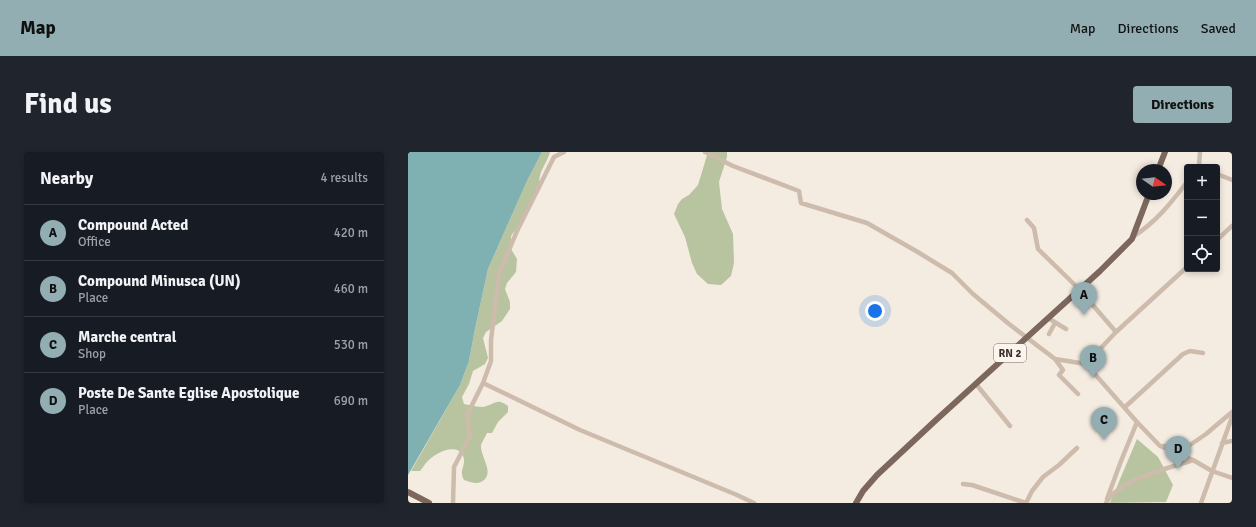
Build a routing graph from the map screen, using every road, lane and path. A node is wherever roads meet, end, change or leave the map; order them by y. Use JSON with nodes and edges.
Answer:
{"nodes":[{"id":1,"x":564,"y":152,"type":"edge"},
{"id":2,"x":705,"y":152,"type":"edge"},
{"id":3,"x":1165,"y":152,"type":"edge"},
{"id":4,"x":1200,"y":152,"type":"edge"},
{"id":5,"x":1160,"y":164,"type":"edge"},
{"id":6,"x":1200,"y":164,"type":"edge"},
{"id":7,"x":1220,"y":175,"type":"edge"},
{"id":8,"x":1232,"y":180,"type":"edge"},
{"id":9,"x":1184,"y":186,"type":"edge"},
{"id":10,"x":1147,"y":200,"type":"edge"},
{"id":11,"x":1027,"y":220,"type":"dead end"},
{"id":12,"x":1232,"y":226,"type":"edge"},
{"id":13,"x":1134,"y":236,"type":"junction"},
{"id":14,"x":1220,"y":237,"type":"edge"},
{"id":15,"x":1184,"y":271,"type":"edge"},
{"id":16,"x":1079,"y":289,"type":"junction"},
{"id":17,"x":1048,"y":318,"type":"junction"},
{"id":18,"x":1055,"y":323,"type":"junction"},
{"id":19,"x":1066,"y":329,"type":"dead end"},
{"id":20,"x":1116,"y":332,"type":"junction"},
{"id":21,"x":1049,"y":334,"type":"dead end"},
{"id":22,"x":1027,"y":338,"type":"junction"},
{"id":23,"x":1203,"y":353,"type":"dead end"},
{"id":24,"x":1055,"y":359,"type":"junction"},
{"id":25,"x":1086,"y":364,"type":"junction"},
{"id":26,"x":483,"y":383,"type":"junction"},
{"id":27,"x":976,"y":384,"type":"junction"},
{"id":28,"x":1078,"y":394,"type":"dead end"},
{"id":29,"x":1125,"y":407,"type":"junction"},
{"id":30,"x":1232,"y":412,"type":"edge"},
{"id":31,"x":1232,"y":417,"type":"edge"},
{"id":32,"x":1137,"y":422,"type":"junction"},
{"id":33,"x":1010,"y":426,"type":"dead end"},
{"id":34,"x":1232,"y":442,"type":"edge"},
{"id":35,"x":1222,"y":444,"type":"junction"},
{"id":36,"x":1160,"y":446,"type":"junction"},
{"id":37,"x":1077,"y":448,"type":"dead end"},
{"id":38,"x":1193,"y":460,"type":"junction"},
{"id":39,"x":1212,"y":471,"type":"junction"},
{"id":40,"x":1232,"y":478,"type":"edge"},
{"id":41,"x":963,"y":484,"type":"dead end"},
{"id":42,"x":408,"y":492,"type":"edge"},
{"id":43,"x":429,"y":503,"type":"edge"},
{"id":44,"x":453,"y":503,"type":"edge"},
{"id":45,"x":754,"y":503,"type":"edge"},
{"id":46,"x":856,"y":503,"type":"edge"},
{"id":47,"x":1026,"y":503,"type":"edge"},
{"id":48,"x":1106,"y":503,"type":"edge"},
{"id":49,"x":1201,"y":503,"type":"edge"}],
"edges":[{"from":1,"to":26,"type":"street"},
{"from":2,"to":22,"type":"street"},
{"from":3,"to":5,"type":"main road"},
{"from":4,"to":6,"type":"street"},
{"from":7,"to":8,"type":"street"},
{"from":9,"to":13,"type":"street"},
{"from":10,"to":13,"type":"main road","number":"RN 2"},
{"from":11,"to":16,"type":"street"},
{"from":12,"to":14,"type":"street"},
{"from":13,"to":16,"type":"main road","number":"RN 2"},
{"from":15,"to":20,"type":"street"},
{"from":16,"to":17,"type":"main road","number":"RN 2"},
{"from":16,"to":20,"type":"street"},
{"from":17,"to":18,"type":"street"},
{"from":17,"to":22,"type":"main road","number":"RN 2"},
{"from":18,"to":19,"type":"street"},
{"from":18,"to":21,"type":"street"},
{"from":20,"to":25,"type":"street"},
{"from":22,"to":24,"type":"street"},
{"from":22,"to":27,"type":"main road","number":"RN 2"},
{"from":23,"to":29,"type":"street"},
{"from":24,"to":25,"type":"street"},
{"from":24,"to":28,"type":"street"},
{"from":25,"to":29,"type":"street"},
{"from":26,"to":44,"type":"street"},
{"from":26,"to":45,"type":"street"},
{"from":27,"to":33,"type":"street"},
{"from":27,"to":46,"type":"main road","number":"RN 2"},
{"from":29,"to":32,"type":"street"},
{"from":30,"to":36,"type":"street"},
{"from":31,"to":35,"type":"street"},
{"from":32,"to":36,"type":"street"},
{"from":32,"to":48,"type":"street"},
{"from":34,"to":35,"type":"street"},
{"from":35,"to":39,"type":"street"},
{"from":36,"to":38,"type":"street"},
{"from":37,"to":47,"type":"street"},
{"from":38,"to":39,"type":"street"},
{"from":38,"to":48,"type":"street"},
{"from":39,"to":40,"type":"street"},
{"from":39,"to":49,"type":"street"},
{"from":41,"to":47,"type":"street"},
{"from":42,"to":43,"type":"main road"}]}
